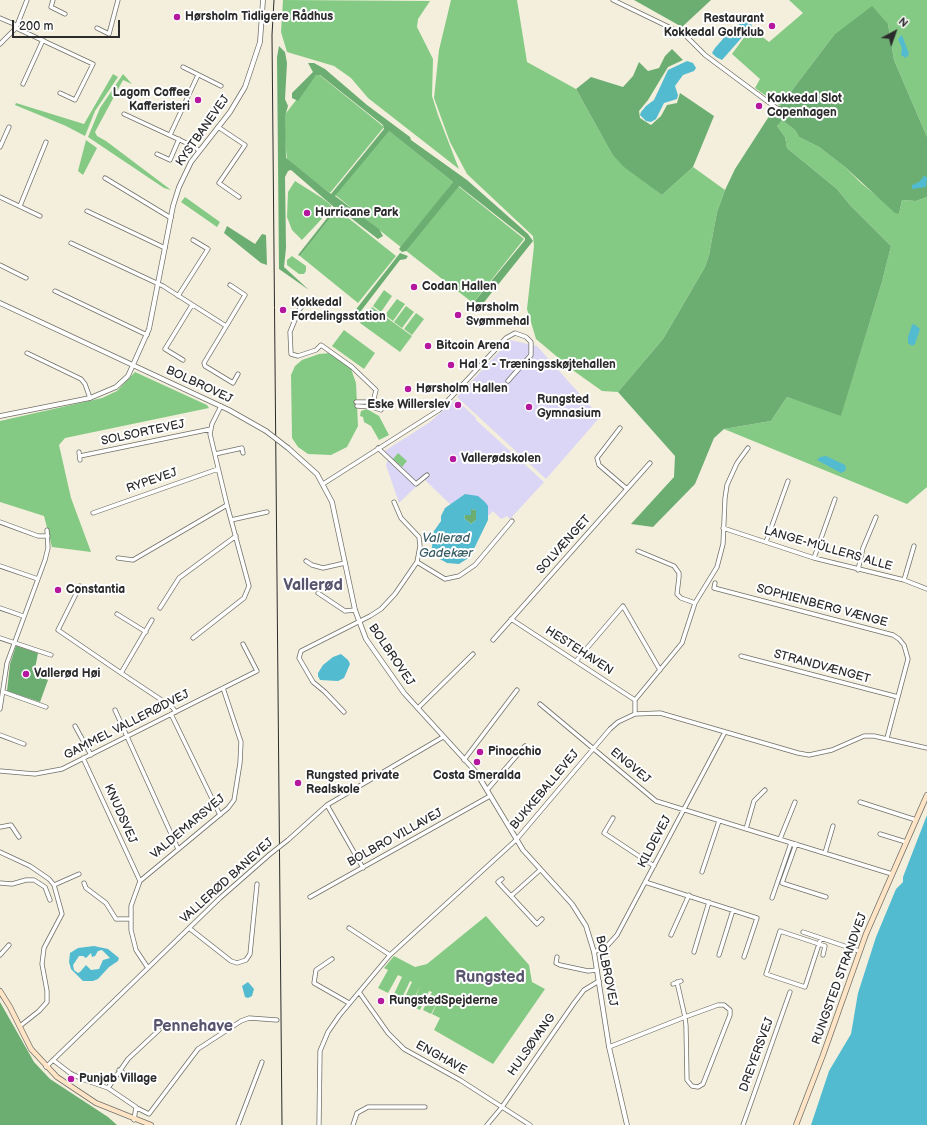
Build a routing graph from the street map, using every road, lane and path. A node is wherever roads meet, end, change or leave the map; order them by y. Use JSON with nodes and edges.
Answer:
{"nodes":[{"id":1,"x":27,"y":0,"type":"edge"},
{"id":2,"x":53,"y":0,"type":"edge"},
{"id":3,"x":118,"y":0,"type":"edge"},
{"id":4,"x":263,"y":0,"type":"edge"},
{"id":5,"x":613,"y":0,"type":"edge"},
{"id":6,"x":65,"y":14,"type":"dead end"},
{"id":7,"x":0,"y":18,"type":"edge"},
{"id":8,"x":16,"y":28,"type":"junction"},
{"id":9,"x":97,"y":28,"type":"dead end"},
{"id":10,"x":43,"y":40,"type":"junction"},
{"id":11,"x":0,"y":44,"type":"edge"},
{"id":12,"x":183,"y":67,"type":"dead end"},
{"id":13,"x":198,"y":75,"type":"junction"},
{"id":14,"x":23,"y":84,"type":"dead end"},
{"id":15,"x":221,"y":86,"type":"dead end"},
{"id":16,"x":60,"y":93,"type":"dead end"},
{"id":17,"x":785,"y":112,"type":"dead end"},
{"id":18,"x":124,"y":114,"type":"dead end"},
{"id":19,"x":218,"y":126,"type":"junction"},
{"id":20,"x":9,"y":127,"type":"dead end"},
{"id":21,"x":170,"y":135,"type":"junction"},
{"id":22,"x":179,"y":139,"type":"junction"},
{"id":23,"x":46,"y":142,"type":"dead end"},
{"id":24,"x":0,"y":147,"type":"edge"},
{"id":25,"x":199,"y":150,"type":"junction"},
{"id":26,"x":157,"y":154,"type":"dead end"},
{"id":27,"x":104,"y":178,"type":"dead end"},
{"id":28,"x":0,"y":196,"type":"edge"},
{"id":29,"x":239,"y":197,"type":"dead end"},
{"id":30,"x":20,"y":206,"type":"junction"},
{"id":31,"x":87,"y":211,"type":"dead end"},
{"id":32,"x":40,"y":216,"type":"dead end"},
{"id":33,"x":171,"y":218,"type":"junction"},
{"id":34,"x":193,"y":240,"type":"dead end"},
{"id":35,"x":71,"y":243,"type":"dead end"},
{"id":36,"x":165,"y":248,"type":"junction"},
{"id":37,"x":0,"y":265,"type":"edge"},
{"id":38,"x":26,"y":278,"type":"dead end"},
{"id":39,"x":158,"y":285,"type":"junction"},
{"id":40,"x":230,"y":285,"type":"dead end"},
{"id":41,"x":55,"y":291,"type":"dead end"},
{"id":42,"x":178,"y":296,"type":"junction"},
{"id":43,"x":0,"y":303,"type":"edge"},
{"id":44,"x":192,"y":305,"type":"junction"},
{"id":45,"x":320,"y":305,"type":"dead end"},
{"id":46,"x":226,"y":326,"type":"junction"},
{"id":47,"x":147,"y":335,"type":"junction"},
{"id":48,"x":27,"y":353,"type":"dead end"},
{"id":49,"x":183,"y":360,"type":"dead end"},
{"id":50,"x":133,"y":366,"type":"junction"},
{"id":51,"x":238,"y":374,"type":"dead end"},
{"id":52,"x":508,"y":381,"type":"dead end"},
{"id":53,"x":90,"y":398,"type":"junction"},
{"id":54,"x":357,"y":404,"type":"dead end"},
{"id":55,"x":372,"y":404,"type":"junction"},
{"id":56,"x":221,"y":406,"type":"junction"},
{"id":57,"x":381,"y":410,"type":"dead end"},
{"id":58,"x":0,"y":416,"type":"edge"},
{"id":59,"x":620,"y":428,"type":"dead end"},
{"id":60,"x":210,"y":429,"type":"junction"},
{"id":61,"x":378,"y":448,"type":"junction"},
{"id":62,"x":748,"y":448,"type":"dead end"},
{"id":63,"x":215,"y":454,"type":"junction"},
{"id":64,"x":243,"y":454,"type":"dead end"},
{"id":65,"x":79,"y":456,"type":"dead end"},
{"id":66,"x":650,"y":463,"type":"dead end"},
{"id":67,"x":218,"y":469,"type":"junction"},
{"id":68,"x":427,"y":475,"type":"dead end"},
{"id":69,"x":788,"y":481,"type":"dead end"},
{"id":70,"x":323,"y":484,"type":"junction"},
{"id":71,"x":627,"y":489,"type":"junction"},
{"id":72,"x":835,"y":499,"type":"dead end"},
{"id":73,"x":394,"y":502,"type":"dead end"},
{"id":74,"x":226,"y":505,"type":"junction"},
{"id":75,"x":267,"y":512,"type":"dead end"},
{"id":76,"x":93,"y":513,"type":"dead end"},
{"id":77,"x":876,"y":516,"type":"dead end"},
{"id":78,"x":231,"y":520,"type":"junction"},
{"id":79,"x":512,"y":521,"type":"dead end"},
{"id":80,"x":0,"y":522,"type":"edge"},
{"id":81,"x":723,"y":528,"type":"junction"},
{"id":82,"x":47,"y":530,"type":"dead end"},
{"id":83,"x":48,"y":536,"type":"junction"},
{"id":84,"x":236,"y":536,"type":"junction"},
{"id":85,"x":766,"y":542,"type":"junction"},
{"id":86,"x":914,"y":546,"type":"dead end"},
{"id":87,"x":638,"y":551,"type":"dead end"},
{"id":88,"x":118,"y":558,"type":"dead end"},
{"id":89,"x":814,"y":558,"type":"junction"},
{"id":90,"x":306,"y":561,"type":"dead end"},
{"id":91,"x":416,"y":562,"type":"junction"},
{"id":92,"x":345,"y":563,"type":"junction"},
{"id":93,"x":0,"y":566,"type":"edge"},
{"id":94,"x":858,"y":570,"type":"junction"},
{"id":95,"x":38,"y":579,"type":"junction"},
{"id":96,"x":904,"y":580,"type":"junction"},
{"id":97,"x":715,"y":583,"type":"dead end"},
{"id":98,"x":80,"y":586,"type":"dead end"},
{"id":99,"x":927,"y":589,"type":"edge"},
{"id":100,"x":318,"y":593,"type":"dead end"},
{"id":101,"x":695,"y":602,"type":"junction"},
{"id":102,"x":0,"y":608,"type":"edge"},
{"id":103,"x":160,"y":608,"type":"dead end"},
{"id":104,"x":355,"y":610,"type":"junction"},
{"id":105,"x":117,"y":614,"type":"dead end"},
{"id":106,"x":23,"y":616,"type":"junction"},
{"id":107,"x":512,"y":619,"type":"junction"},
{"id":108,"x":152,"y":620,"type":"dead end"},
{"id":109,"x":358,"y":622,"type":"junction"},
{"id":110,"x":146,"y":632,"type":"junction"},
{"id":111,"x":0,"y":638,"type":"edge"},
{"id":112,"x":193,"y":638,"type":"dead end"},
{"id":113,"x":493,"y":640,"type":"dead end"},
{"id":114,"x":14,"y":643,"type":"junction"},
{"id":115,"x":243,"y":644,"type":"dead end"},
{"id":116,"x":473,"y":654,"type":"dead end"},
{"id":117,"x":51,"y":655,"type":"dead end"},
{"id":118,"x":741,"y":656,"type":"dead end"},
{"id":119,"x":576,"y":661,"type":"junction"},
{"id":120,"x":660,"y":670,"type":"junction"},
{"id":121,"x":121,"y":673,"type":"junction"},
{"id":122,"x":223,"y":688,"type":"junction"},
{"id":123,"x":517,"y":690,"type":"dead end"},
{"id":124,"x":4,"y":692,"type":"junction"},
{"id":125,"x":898,"y":697,"type":"junction"},
{"id":126,"x":635,"y":700,"type":"junction"},
{"id":127,"x":540,"y":704,"type":"dead end"},
{"id":128,"x":46,"y":707,"type":"dead end"},
{"id":129,"x":0,"y":708,"type":"edge"},
{"id":130,"x":418,"y":708,"type":"junction"},
{"id":131,"x":115,"y":710,"type":"dead end"},
{"id":132,"x":176,"y":712,"type":"junction"},
{"id":133,"x":344,"y":712,"type":"dead end"},
{"id":134,"x":171,"y":714,"type":"junction"},
{"id":135,"x":635,"y":714,"type":"junction"},
{"id":136,"x":75,"y":726,"type":"dead end"},
{"id":137,"x":725,"y":732,"type":"junction"},
{"id":138,"x":0,"y":736,"type":"edge"},
{"id":139,"x":128,"y":736,"type":"junction"},
{"id":140,"x":443,"y":738,"type":"junction"},
{"id":141,"x":887,"y":738,"type":"junction"},
{"id":142,"x":24,"y":744,"type":"dead end"},
{"id":143,"x":525,"y":746,"type":"dead end"},
{"id":144,"x":593,"y":748,"type":"junction"},
{"id":145,"x":927,"y":748,"type":"edge"},
{"id":146,"x":91,"y":754,"type":"junction"},
{"id":147,"x":83,"y":758,"type":"junction"},
{"id":148,"x":464,"y":760,"type":"junction"},
{"id":149,"x":0,"y":771,"type":"edge"},
{"id":150,"x":487,"y":790,"type":"junction"},
{"id":151,"x":765,"y":790,"type":"dead end"},
{"id":152,"x":927,"y":795,"type":"edge"},
{"id":153,"x":490,"y":796,"type":"junction"},
{"id":154,"x":795,"y":802,"type":"dead end"},
{"id":155,"x":860,"y":802,"type":"dead end"},
{"id":156,"x":327,"y":805,"type":"junction"},
{"id":157,"x":684,"y":810,"type":"junction"},
{"id":158,"x":220,"y":815,"type":"junction"},
{"id":159,"x":613,"y":818,"type":"dead end"},
{"id":160,"x":916,"y":820,"type":"junction"},
{"id":161,"x":720,"y":821,"type":"junction"},
{"id":162,"x":0,"y":826,"type":"edge"},
{"id":163,"x":833,"y":826,"type":"dead end"},
{"id":164,"x":746,"y":829,"type":"junction"},
{"id":165,"x":880,"y":834,"type":"dead end"},
{"id":166,"x":19,"y":837,"type":"dead end"},
{"id":167,"x":780,"y":839,"type":"junction"},
{"id":168,"x":516,"y":840,"type":"junction"},
{"id":169,"x":906,"y":842,"type":"junction"},
{"id":170,"x":790,"y":843,"type":"junction"},
{"id":171,"x":796,"y":844,"type":"junction"},
{"id":172,"x":178,"y":849,"type":"junction"},
{"id":173,"x":0,"y":852,"type":"edge"},
{"id":174,"x":825,"y":853,"type":"junction"},
{"id":175,"x":654,"y":866,"type":"junction"},
{"id":176,"x":363,"y":868,"type":"junction"},
{"id":177,"x":540,"y":870,"type":"junction"},
{"id":178,"x":702,"y":872,"type":"dead end"},
{"id":179,"x":79,"y":874,"type":"dead end"},
{"id":180,"x":892,"y":874,"type":"junction"},
{"id":181,"x":502,"y":879,"type":"dead end"},
{"id":182,"x":140,"y":881,"type":"junction"},
{"id":183,"x":645,"y":882,"type":"junction"},
{"id":184,"x":0,"y":883,"type":"edge"},
{"id":185,"x":84,"y":883,"type":"dead end"},
{"id":186,"x":256,"y":884,"type":"dead end"},
{"id":187,"x":54,"y":885,"type":"junction"},
{"id":188,"x":511,"y":896,"type":"junction"},
{"id":189,"x":689,"y":896,"type":"junction"},
{"id":190,"x":310,"y":897,"type":"dead end"},
{"id":191,"x":826,"y":897,"type":"dead end"},
{"id":192,"x":772,"y":898,"type":"dead end"},
{"id":193,"x":50,"y":900,"type":"dead end"},
{"id":194,"x":709,"y":902,"type":"junction"},
{"id":195,"x":733,"y":910,"type":"junction"},
{"id":196,"x":130,"y":919,"type":"junction"},
{"id":197,"x":542,"y":919,"type":"dead end"},
{"id":198,"x":189,"y":928,"type":"junction"},
{"id":199,"x":349,"y":928,"type":"dead end"},
{"id":200,"x":803,"y":932,"type":"dead end"},
{"id":201,"x":671,"y":935,"type":"dead end"},
{"id":202,"x":821,"y":938,"type":"junction"},
{"id":203,"x":819,"y":944,"type":"junction"},
{"id":204,"x":9,"y":945,"type":"dead end"},
{"id":205,"x":859,"y":950,"type":"junction"},
{"id":206,"x":594,"y":952,"type":"junction"},
{"id":207,"x":694,"y":952,"type":"dead end"},
{"id":208,"x":0,"y":955,"type":"edge"},
{"id":209,"x":390,"y":955,"type":"junction"},
{"id":210,"x":719,"y":955,"type":"dead end"},
{"id":211,"x":823,"y":955,"type":"dead end"},
{"id":212,"x":557,"y":957,"type":"dead end"},
{"id":213,"x":744,"y":957,"type":"dead end"},
{"id":214,"x":332,"y":959,"type":"dead end"},
{"id":215,"x":148,"y":968,"type":"junction"},
{"id":216,"x":597,"y":970,"type":"junction"},
{"id":217,"x":599,"y":981,"type":"junction"},
{"id":218,"x":681,"y":981,"type":"dead end"},
{"id":219,"x":0,"y":991,"type":"edge"},
{"id":220,"x":358,"y":992,"type":"junction"},
{"id":221,"x":790,"y":992,"type":"dead end"},
{"id":222,"x":349,"y":1003,"type":"junction"},
{"id":223,"x":685,"y":1017,"type":"junction"},
{"id":224,"x":277,"y":1020,"type":"dead end"},
{"id":225,"x":20,"y":1026,"type":"junction"},
{"id":226,"x":159,"y":1030,"type":"dead end"},
{"id":227,"x":609,"y":1047,"type":"junction"},
{"id":228,"x":53,"y":1060,"type":"junction"},
{"id":229,"x":262,"y":1062,"type":"dead end"},
{"id":230,"x":46,"y":1067,"type":"junction"},
{"id":231,"x":119,"y":1070,"type":"junction"},
{"id":232,"x":126,"y":1075,"type":"dead end"},
{"id":233,"x":108,"y":1088,"type":"junction"},
{"id":234,"x":425,"y":1107,"type":"dead end"},
{"id":235,"x":502,"y":1107,"type":"junction"},
{"id":236,"x":137,"y":1108,"type":"junction"},
{"id":237,"x":134,"y":1120,"type":"junction"},
{"id":238,"x":151,"y":1125,"type":"edge"},
{"id":239,"x":238,"y":1125,"type":"edge"},
{"id":240,"x":319,"y":1125,"type":"edge"},
{"id":241,"x":353,"y":1125,"type":"edge"},
{"id":242,"x":487,"y":1125,"type":"edge"},
{"id":243,"x":530,"y":1125,"type":"edge"},
{"id":244,"x":627,"y":1125,"type":"edge"},
{"id":245,"x":743,"y":1125,"type":"edge"},
{"id":246,"x":796,"y":1125,"type":"edge"}],
"edges":[{"from":1,"to":8,"type":"street"},
{"from":2,"to":6,"type":"street"},
{"from":3,"to":9,"type":"street"},
{"from":4,"to":19,"type":"street","name":"KYSTBANEVEJ"},
{"from":5,"to":17,"type":"street"},
{"from":7,"to":8,"type":"street"},
{"from":8,"to":10,"type":"street"},
{"from":8,"to":11,"type":"street"},
{"from":10,"to":14,"type":"street"},
{"from":10,"to":16,"type":"street"},
{"from":12,"to":13,"type":"street"},
{"from":13,"to":15,"type":"street"},
{"from":13,"to":21,"type":"street"},
{"from":18,"to":21,"type":"street"},
{"from":19,"to":25,"type":"street","name":"KYSTBANEVEJ"},
{"from":19,"to":29,"type":"street"},
{"from":20,"to":24,"type":"street"},
{"from":21,"to":22,"type":"street"},
{"from":22,"to":25,"type":"street"},
{"from":22,"to":26,"type":"street"},
{"from":23,"to":30,"type":"street"},
{"from":25,"to":33,"type":"street","name":"KYSTBANEVEJ"},
{"from":27,"to":33,"type":"street"},
{"from":28,"to":30,"type":"street"},
{"from":30,"to":32,"type":"street"},
{"from":31,"to":36,"type":"street"},
{"from":33,"to":36,"type":"street","name":"KYSTBANEVEJ"},
{"from":34,"to":42,"type":"street"},
{"from":35,"to":39,"type":"street"},
{"from":36,"to":39,"type":"street","name":"KYSTBANEVEJ"},
{"from":37,"to":38,"type":"street"},
{"from":39,"to":42,"type":"street"},
{"from":39,"to":47,"type":"street","name":"KYSTBANEVEJ"},
{"from":40,"to":46,"type":"street"},
{"from":41,"to":47,"type":"street"},
{"from":42,"to":44,"type":"street"},
{"from":43,"to":50,"type":"street","name":"BOLBROVEJ"},
{"from":44,"to":46,"type":"street"},
{"from":44,"to":49,"type":"street"},
{"from":45,"to":55,"type":"street"},
{"from":46,"to":51,"type":"street"},
{"from":47,"to":50,"type":"street","name":"KYSTBANEVEJ"},
{"from":48,"to":53,"type":"street"},
{"from":50,"to":53,"type":"street","name":"KYSTBANEVEJ"},
{"from":50,"to":56,"type":"street","name":"BOLBROVEJ"},
{"from":52,"to":61,"type":"street"},
{"from":53,"to":58,"type":"street","name":"KYSTBANEVEJ"},
{"from":54,"to":55,"type":"street"},
{"from":55,"to":57,"type":"street"},
{"from":56,"to":60,"type":"street"},
{"from":56,"to":70,"type":"street","name":"BOLBROVEJ","bridge":true},
{"from":59,"to":71,"type":"street"},
{"from":60,"to":63,"type":"street"},
{"from":60,"to":65,"type":"street","name":"SOLSORTEVEJ"},
{"from":61,"to":68,"type":"street"},
{"from":61,"to":70,"type":"street"},
{"from":62,"to":81,"type":"street"},
{"from":63,"to":64,"type":"street"},
{"from":63,"to":67,"type":"street"},
{"from":66,"to":71,"type":"street","name":"SOLVÆNGET"},
{"from":67,"to":74,"type":"street"},
{"from":67,"to":76,"type":"street","name":"RYPEVEJ"},
{"from":69,"to":85,"type":"street"},
{"from":70,"to":92,"type":"street","name":"BOLBROVEJ"},
{"from":71,"to":107,"type":"street","name":"SOLVÆNGET"},
{"from":72,"to":89,"type":"street"},
{"from":73,"to":91,"type":"street"},
{"from":74,"to":78,"type":"street"},
{"from":74,"to":88,"type":"street"},
{"from":75,"to":78,"type":"street"},
{"from":77,"to":94,"type":"street"},
{"from":78,"to":84,"type":"street"},
{"from":79,"to":91,"type":"street"},
{"from":80,"to":83,"type":"street"},
{"from":81,"to":85,"type":"street","name":"LANGE-MÜLLERS ALLE"},
{"from":81,"to":101,"type":"street"},
{"from":82,"to":83,"type":"street"},
{"from":83,"to":95,"type":"street"},
{"from":84,"to":103,"type":"street"},
{"from":84,"to":112,"type":"street"},
{"from":85,"to":89,"type":"street","name":"LANGE-MÜLLERS ALLE"},
{"from":86,"to":96,"type":"street"},
{"from":87,"to":101,"type":"street"},
{"from":89,"to":94,"type":"street","name":"LANGE-MÜLLERS ALLE"},
{"from":90,"to":92,"type":"street"},
{"from":91,"to":109,"type":"street"},
{"from":92,"to":104,"type":"street","name":"BOLBROVEJ"},
{"from":93,"to":95,"type":"street"},
{"from":94,"to":96,"type":"street","name":"LANGE-MÜLLERS ALLE"},
{"from":95,"to":106,"type":"street"},
{"from":96,"to":99,"type":"street","name":"LANGE-MÜLLERS ALLE"},
{"from":97,"to":125,"type":"street","name":"SOPHIENBERG VÆNGE"},
{"from":98,"to":121,"type":"street"},
{"from":100,"to":104,"type":"street"},
{"from":101,"to":120,"type":"street"},
{"from":102,"to":106,"type":"street"},
{"from":104,"to":109,"type":"street","name":"BOLBROVEJ"},
{"from":105,"to":110,"type":"street"},
{"from":106,"to":114,"type":"street"},
{"from":107,"to":113,"type":"street","name":"SOLVÆNGET"},
{"from":107,"to":119,"type":"street","name":"HESTEHAVEN"},
{"from":108,"to":110,"type":"street"},
{"from":109,"to":130,"type":"street","name":"BOLBROVEJ"},
{"from":109,"to":133,"type":"street"},
{"from":110,"to":121,"type":"street"},
{"from":111,"to":114,"type":"street"},
{"from":114,"to":117,"type":"street"},
{"from":114,"to":124,"type":"street"},
{"from":115,"to":122,"type":"street","name":"GAMMEL VALLERØDVEJ"},
{"from":116,"to":130,"type":"street"},
{"from":118,"to":125,"type":"street","name":"STRANDVÆNGET"},
{"from":119,"to":120,"type":"street"},
{"from":119,"to":126,"type":"street","name":"HESTEHAVEN"},
{"from":120,"to":126,"type":"street"},
{"from":121,"to":132,"type":"street"},
{"from":122,"to":132,"type":"street","name":"GAMMEL VALLERØDVEJ"},
{"from":122,"to":158,"type":"street","name":"VALDEMARSVEJ"},
{"from":123,"to":148,"type":"street"},
{"from":124,"to":128,"type":"street"},
{"from":124,"to":129,"type":"street"},
{"from":125,"to":141,"type":"street","name":"SOPHIENBERG VÆNGE"},
{"from":126,"to":135,"type":"street"},
{"from":127,"to":144,"type":"street","name":"ENGVEJ"},
{"from":130,"to":140,"type":"street","name":"BOLBROVEJ"},
{"from":131,"to":139,"type":"street"},
{"from":132,"to":134,"type":"street","name":"GAMMEL VALLERØDVEJ"},
{"from":134,"to":139,"type":"street","name":"GAMMEL VALLERØDVEJ"},
{"from":134,"to":158,"type":"street"},
{"from":135,"to":137,"type":"street","name":"BUKKEBALLEVEJ"},
{"from":135,"to":144,"type":"street","name":"BUKKEBALLEVEJ"},
{"from":136,"to":146,"type":"street"},
{"from":137,"to":141,"type":"street","name":"BUKKEBALLEVEJ"},
{"from":137,"to":157,"type":"street","name":"KILDEVEJ"},
{"from":138,"to":142,"type":"street"},
{"from":139,"to":146,"type":"street","name":"GAMMEL VALLERØDVEJ"},
{"from":139,"to":172,"type":"street"},
{"from":140,"to":148,"type":"street","name":"BOLBROVEJ"},
{"from":140,"to":156,"type":"street","name":"VALLERØD BANEVEJ"},
{"from":141,"to":145,"type":"street","name":"BUKKEBALLEVEJ"},
{"from":143,"to":150,"type":"street"},
{"from":144,"to":157,"type":"street","name":"ENGVEJ"},
{"from":144,"to":168,"type":"street","name":"BUKKEBALLEVEJ"},
{"from":146,"to":147,"type":"street","name":"GAMMEL VALLERØDVEJ"},
{"from":147,"to":149,"type":"street","name":"GAMMEL VALLERØDVEJ"},
{"from":147,"to":182,"type":"street","name":"KNUDSVEJ"},
{"from":148,"to":150,"type":"street","name":"BOLBROVEJ"},
{"from":150,"to":153,"type":"street","name":"BOLBROVEJ"},
{"from":151,"to":164,"type":"street"},
{"from":152,"to":160,"type":"main road","name":"RUNGSTED STRANDVEJ"},
{"from":153,"to":168,"type":"street","name":"BOLBROVEJ"},
{"from":153,"to":176,"type":"street","name":"BOLBRO VILLAVEJ"},
{"from":154,"to":167,"type":"street"},
{"from":155,"to":160,"type":"street"},
{"from":156,"to":176,"type":"street"},
{"from":156,"to":198,"type":"street","name":"VALLERØD BANEVEJ","bridge":true},
{"from":157,"to":161,"type":"street","name":"ENGVEJ"},
{"from":157,"to":175,"type":"street","name":"KILDEVEJ"},
{"from":158,"to":172,"type":"street","name":"VALDEMARSVEJ"},
{"from":159,"to":175,"type":"street"},
{"from":160,"to":169,"type":"main road","name":"RUNGSTED STRANDVEJ"},
{"from":161,"to":164,"type":"street","name":"ENGVEJ"},
{"from":161,"to":178,"type":"street"},
{"from":162,"to":166,"type":"street"},
{"from":163,"to":174,"type":"street"},
{"from":164,"to":167,"type":"street","name":"ENGVEJ"},
{"from":165,"to":169,"type":"street"},
{"from":167,"to":170,"type":"street","name":"ENGVEJ"},
{"from":168,"to":177,"type":"street","name":"BOLBROVEJ"},
{"from":168,"to":209,"type":"street","name":"BUKKEBALLEVEJ"},
{"from":169,"to":180,"type":"main road","name":"RUNGSTED STRANDVEJ"},
{"from":170,"to":171,"type":"street","name":"ENGVEJ"},
{"from":170,"to":192,"type":"street"},
{"from":171,"to":174,"type":"street","name":"ENGVEJ"},
{"from":171,"to":191,"type":"street"},
{"from":172,"to":182,"type":"street","name":"VALDEMARSVEJ"},
{"from":173,"to":187,"type":"street"},
{"from":174,"to":180,"type":"street","name":"ENGVEJ"},
{"from":175,"to":183,"type":"street","name":"KILDEVEJ"},
{"from":176,"to":190,"type":"street","name":"BOLBRO VILLAVEJ"},
{"from":177,"to":188,"type":"street"},
{"from":177,"to":206,"type":"street","name":"BOLBROVEJ"},
{"from":179,"to":187,"type":"street"},
{"from":180,"to":205,"type":"main road","name":"RUNGSTED STRANDVEJ"},
{"from":181,"to":188,"type":"street"},
{"from":182,"to":196,"type":"street"},
{"from":183,"to":189,"type":"street"},
{"from":183,"to":206,"type":"street","name":"KILDEVEJ"},
{"from":184,"to":193,"type":"street"},
{"from":185,"to":196,"type":"street"},
{"from":186,"to":198,"type":"street"},
{"from":187,"to":225,"type":"street"},
{"from":188,"to":197,"type":"street"},
{"from":189,"to":194,"type":"street"},
{"from":189,"to":201,"type":"street"},
{"from":194,"to":195,"type":"street"},
{"from":194,"to":207,"type":"street"},
{"from":195,"to":210,"type":"street"},
{"from":195,"to":213,"type":"street"},
{"from":196,"to":215,"type":"street"},
{"from":198,"to":215,"type":"street","name":"VALLERØD BANEVEJ"},
{"from":199,"to":209,"type":"street"},
{"from":200,"to":202,"type":"street"},
{"from":202,"to":203,"type":"street"},
{"from":202,"to":205,"type":"street"},
{"from":203,"to":203,"type":"street"},
{"from":203,"to":211,"type":"street"},
{"from":204,"to":208,"type":"street"},
{"from":205,"to":246,"type":"main road","name":"RUNGSTED STRANDVEJ"},
{"from":206,"to":216,"type":"street","name":"BOLBROVEJ"},
{"from":209,"to":220,"type":"street","name":"BUKKEBALLEVEJ"},
{"from":212,"to":216,"type":"street"},
{"from":214,"to":222,"type":"street"},
{"from":215,"to":228,"type":"street","name":"VALLERØD BANEVEJ"},
{"from":216,"to":217,"type":"street","name":"BOLBROVEJ"},
{"from":217,"to":227,"type":"street","name":"BOLBROVEJ"},
{"from":217,"to":235,"type":"street","name":"HULSØVANG"},
{"from":218,"to":223,"type":"street"},
{"from":219,"to":225,"type":"main road"},
{"from":220,"to":222,"type":"street","name":"BUKKEBALLEVEJ"},
{"from":220,"to":235,"type":"street","name":"ENGHAVE"},
{"from":221,"to":245,"type":"street","name":"DREYERSVEJ"},
{"from":222,"to":240,"type":"street","name":"BUKKEBALLEVEJ"},
{"from":223,"to":223,"type":"street"},
{"from":223,"to":227,"type":"street"},
{"from":224,"to":236,"type":"street"},
{"from":225,"to":230,"type":"main road"},
{"from":226,"to":231,"type":"street"},
{"from":227,"to":244,"type":"street","name":"BOLBROVEJ"},
{"from":228,"to":230,"type":"street","name":"VALLERØD BANEVEJ"},
{"from":228,"to":233,"type":"street"},
{"from":229,"to":239,"type":"street"},
{"from":230,"to":237,"type":"main road"},
{"from":231,"to":232,"type":"street"},
{"from":231,"to":233,"type":"street"},
{"from":233,"to":236,"type":"street"},
{"from":234,"to":241,"type":"street"},
{"from":235,"to":242,"type":"street","name":"HULSØVANG"},
{"from":235,"to":243,"type":"street","name":"ENGHAVE"},
{"from":236,"to":237,"type":"street"},
{"from":237,"to":238,"type":"main road"}]}
